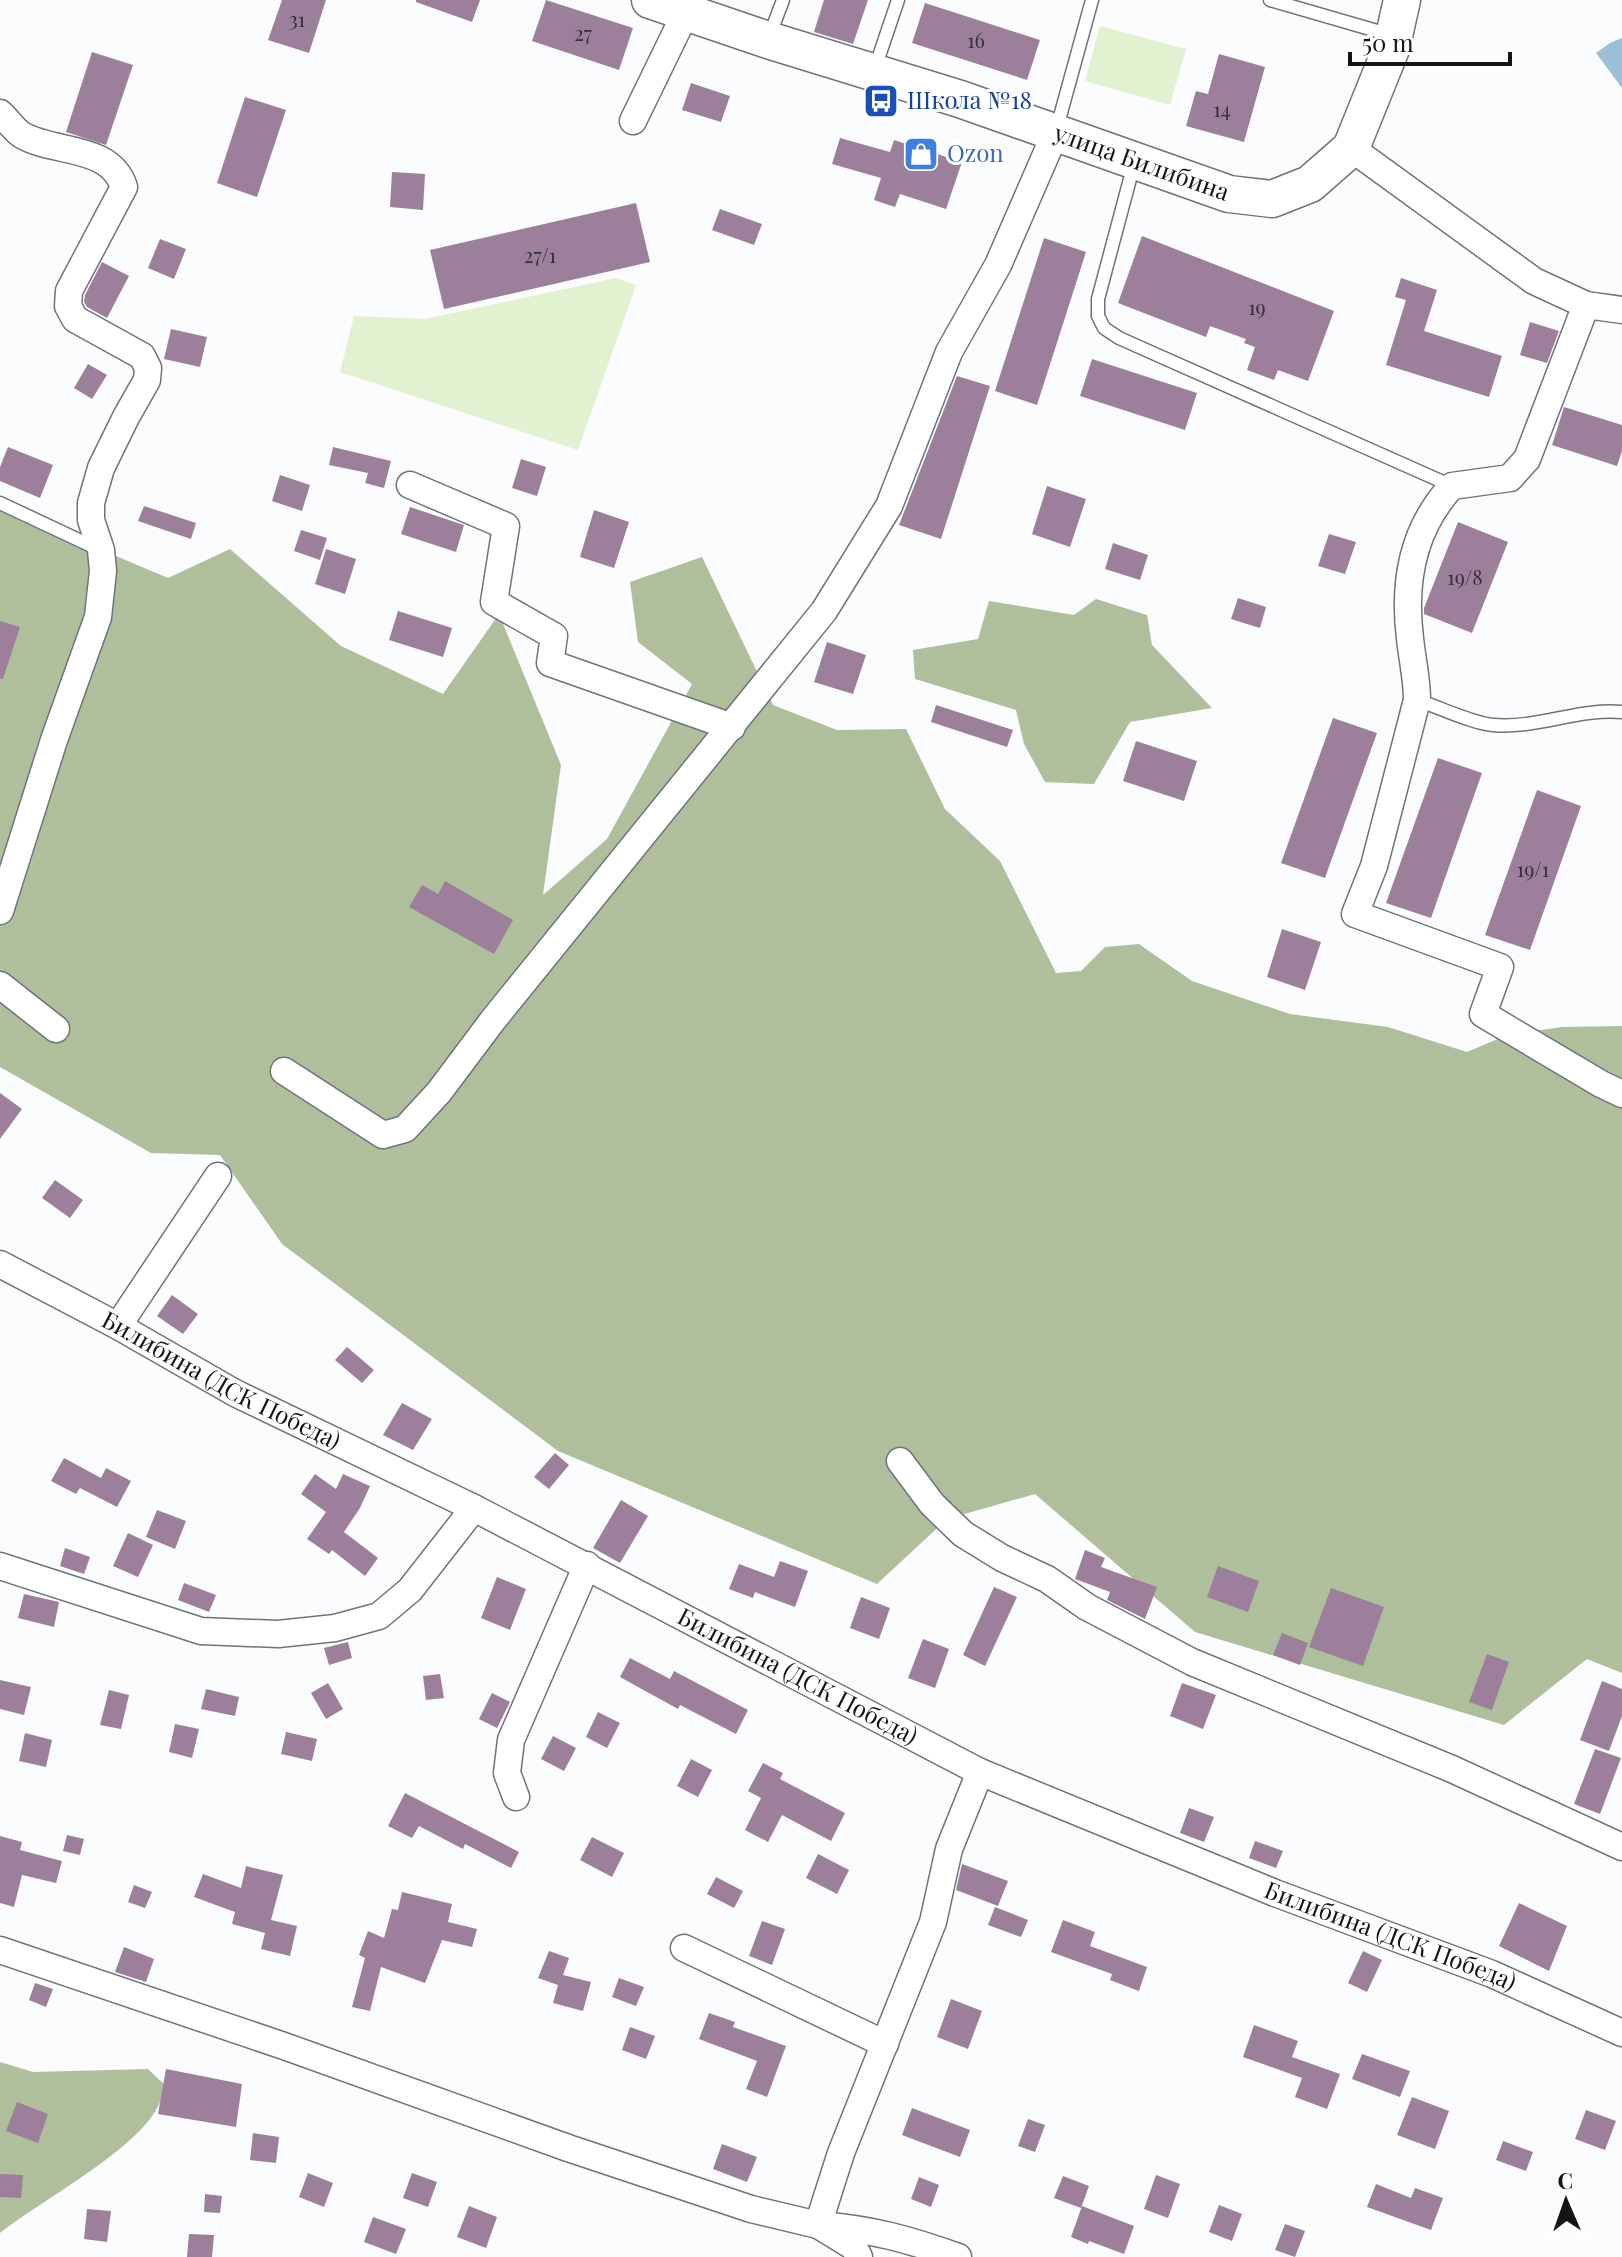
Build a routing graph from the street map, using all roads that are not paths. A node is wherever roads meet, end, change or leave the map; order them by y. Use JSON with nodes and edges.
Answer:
{"nodes":[{"id":1,"x":650,"y":0,"type":"edge"},
{"id":2,"x":783,"y":0,"type":"edge"},
{"id":3,"x":898,"y":0,"type":"edge"},
{"id":4,"x":1092,"y":0,"type":"edge"},
{"id":5,"x":1270,"y":0,"type":"edge"},
{"id":6,"x":1402,"y":0,"type":"edge"},
{"id":7,"x":686,"y":12,"type":"junction"},
{"id":8,"x":1394,"y":36,"type":"junction"},
{"id":9,"x":768,"y":40,"type":"junction"},
{"id":10,"x":874,"y":71,"type":"junction"},
{"id":11,"x":0,"y":113,"type":"edge"},
{"id":12,"x":633,"y":121,"type":"dead end"},
{"id":13,"x":1055,"y":134,"type":"junction"},
{"id":14,"x":1351,"y":148,"type":"junction"},
{"id":15,"x":1135,"y":161,"type":"junction"},
{"id":16,"x":1586,"y":305,"type":"junction"},
{"id":17,"x":1622,"y":310,"type":"edge"},
{"id":18,"x":410,"y":485,"type":"dead end"},
{"id":19,"x":1452,"y":486,"type":"junction"},
{"id":20,"x":0,"y":503,"type":"edge"},
{"id":21,"x":101,"y":550,"type":"junction"},
{"id":22,"x":1417,"y":700,"type":"junction"},
{"id":23,"x":1622,"y":712,"type":"edge"},
{"id":24,"x":732,"y":727,"type":"junction"},
{"id":25,"x":0,"y":911,"type":"edge"},
{"id":26,"x":0,"y":985,"type":"edge"},
{"id":27,"x":56,"y":1029,"type":"dead end"},
{"id":28,"x":284,"y":1071,"type":"dead end"},
{"id":29,"x":1622,"y":1094,"type":"edge"},
{"id":30,"x":218,"y":1176,"type":"dead end"},
{"id":31,"x":0,"y":1264,"type":"edge"},
{"id":32,"x":118,"y":1326,"type":"junction"},
{"id":33,"x":900,"y":1461,"type":"dead end"},
{"id":34,"x":474,"y":1508,"type":"junction"},
{"id":35,"x":587,"y":1565,"type":"junction"},
{"id":36,"x":0,"y":1566,"type":"edge"},
{"id":37,"x":980,"y":1772,"type":"junction"},
{"id":38,"x":516,"y":1797,"type":"dead end"},
{"id":39,"x":1622,"y":1847,"type":"edge"},
{"id":40,"x":684,"y":1948,"type":"dead end"},
{"id":41,"x":0,"y":1950,"type":"edge"},
{"id":42,"x":1622,"y":2033,"type":"edge"},
{"id":43,"x":885,"y":2044,"type":"junction"},
{"id":44,"x":818,"y":2225,"type":"junction"},
{"id":45,"x":859,"y":2257,"type":"edge"},
{"id":46,"x":958,"y":2257,"type":"edge"}],
"edges":[{"from":1,"to":7,"type":"main road","name":"улица Билибина"},
{"from":2,"to":9,"type":"lane"},
{"from":3,"to":10,"type":"lane"},
{"from":4,"to":13,"type":"lane"},
{"from":5,"to":8,"type":"lane"},
{"from":6,"to":8,"type":"main road","name":"улица Билибина"},
{"from":7,"to":9,"type":"main road","name":"улица Билибина"},
{"from":7,"to":12,"type":"street"},
{"from":8,"to":14,"type":"main road","name":"улица Билибина"},
{"from":9,"to":10,"type":"main road","name":"улица Билибина"},
{"from":10,"to":13,"type":"main road","name":"улица Билибина"},
{"from":11,"to":21,"type":"street"},
{"from":13,"to":15,"type":"main road","name":"улица Билибина"},
{"from":13,"to":24,"type":"street"},
{"from":14,"to":15,"type":"main road","name":"улица Билибина"},
{"from":14,"to":16,"type":"street"},
{"from":15,"to":19,"type":"lane"},
{"from":16,"to":17,"type":"street"},
{"from":16,"to":19,"type":"street"},
{"from":18,"to":24,"type":"street"},
{"from":19,"to":22,"type":"street"},
{"from":20,"to":21,"type":"lane"},
{"from":21,"to":25,"type":"street"},
{"from":22,"to":23,"type":"lane"},
{"from":22,"to":29,"type":"street"},
{"from":24,"to":28,"type":"street"},
{"from":26,"to":27,"type":"street"},
{"from":30,"to":32,"type":"street"},
{"from":31,"to":32,"type":"street","name":"Билибина (ДСК Победа)"},
{"from":32,"to":34,"type":"street","name":"Билибина (ДСК Победа)"},
{"from":33,"to":39,"type":"street"},
{"from":34,"to":35,"type":"street","name":"Билибина (ДСК Победа)"},
{"from":34,"to":36,"type":"street"},
{"from":35,"to":37,"type":"street","name":"Билибина (ДСК Победа)"},
{"from":35,"to":38,"type":"street"},
{"from":37,"to":42,"type":"street","name":"Билибина (ДСК Победа)"},
{"from":37,"to":43,"type":"street"},
{"from":40,"to":43,"type":"street"},
{"from":41,"to":44,"type":"street"},
{"from":43,"to":44,"type":"street"},
{"from":44,"to":45,"type":"street"},
{"from":44,"to":46,"type":"street"}]}
